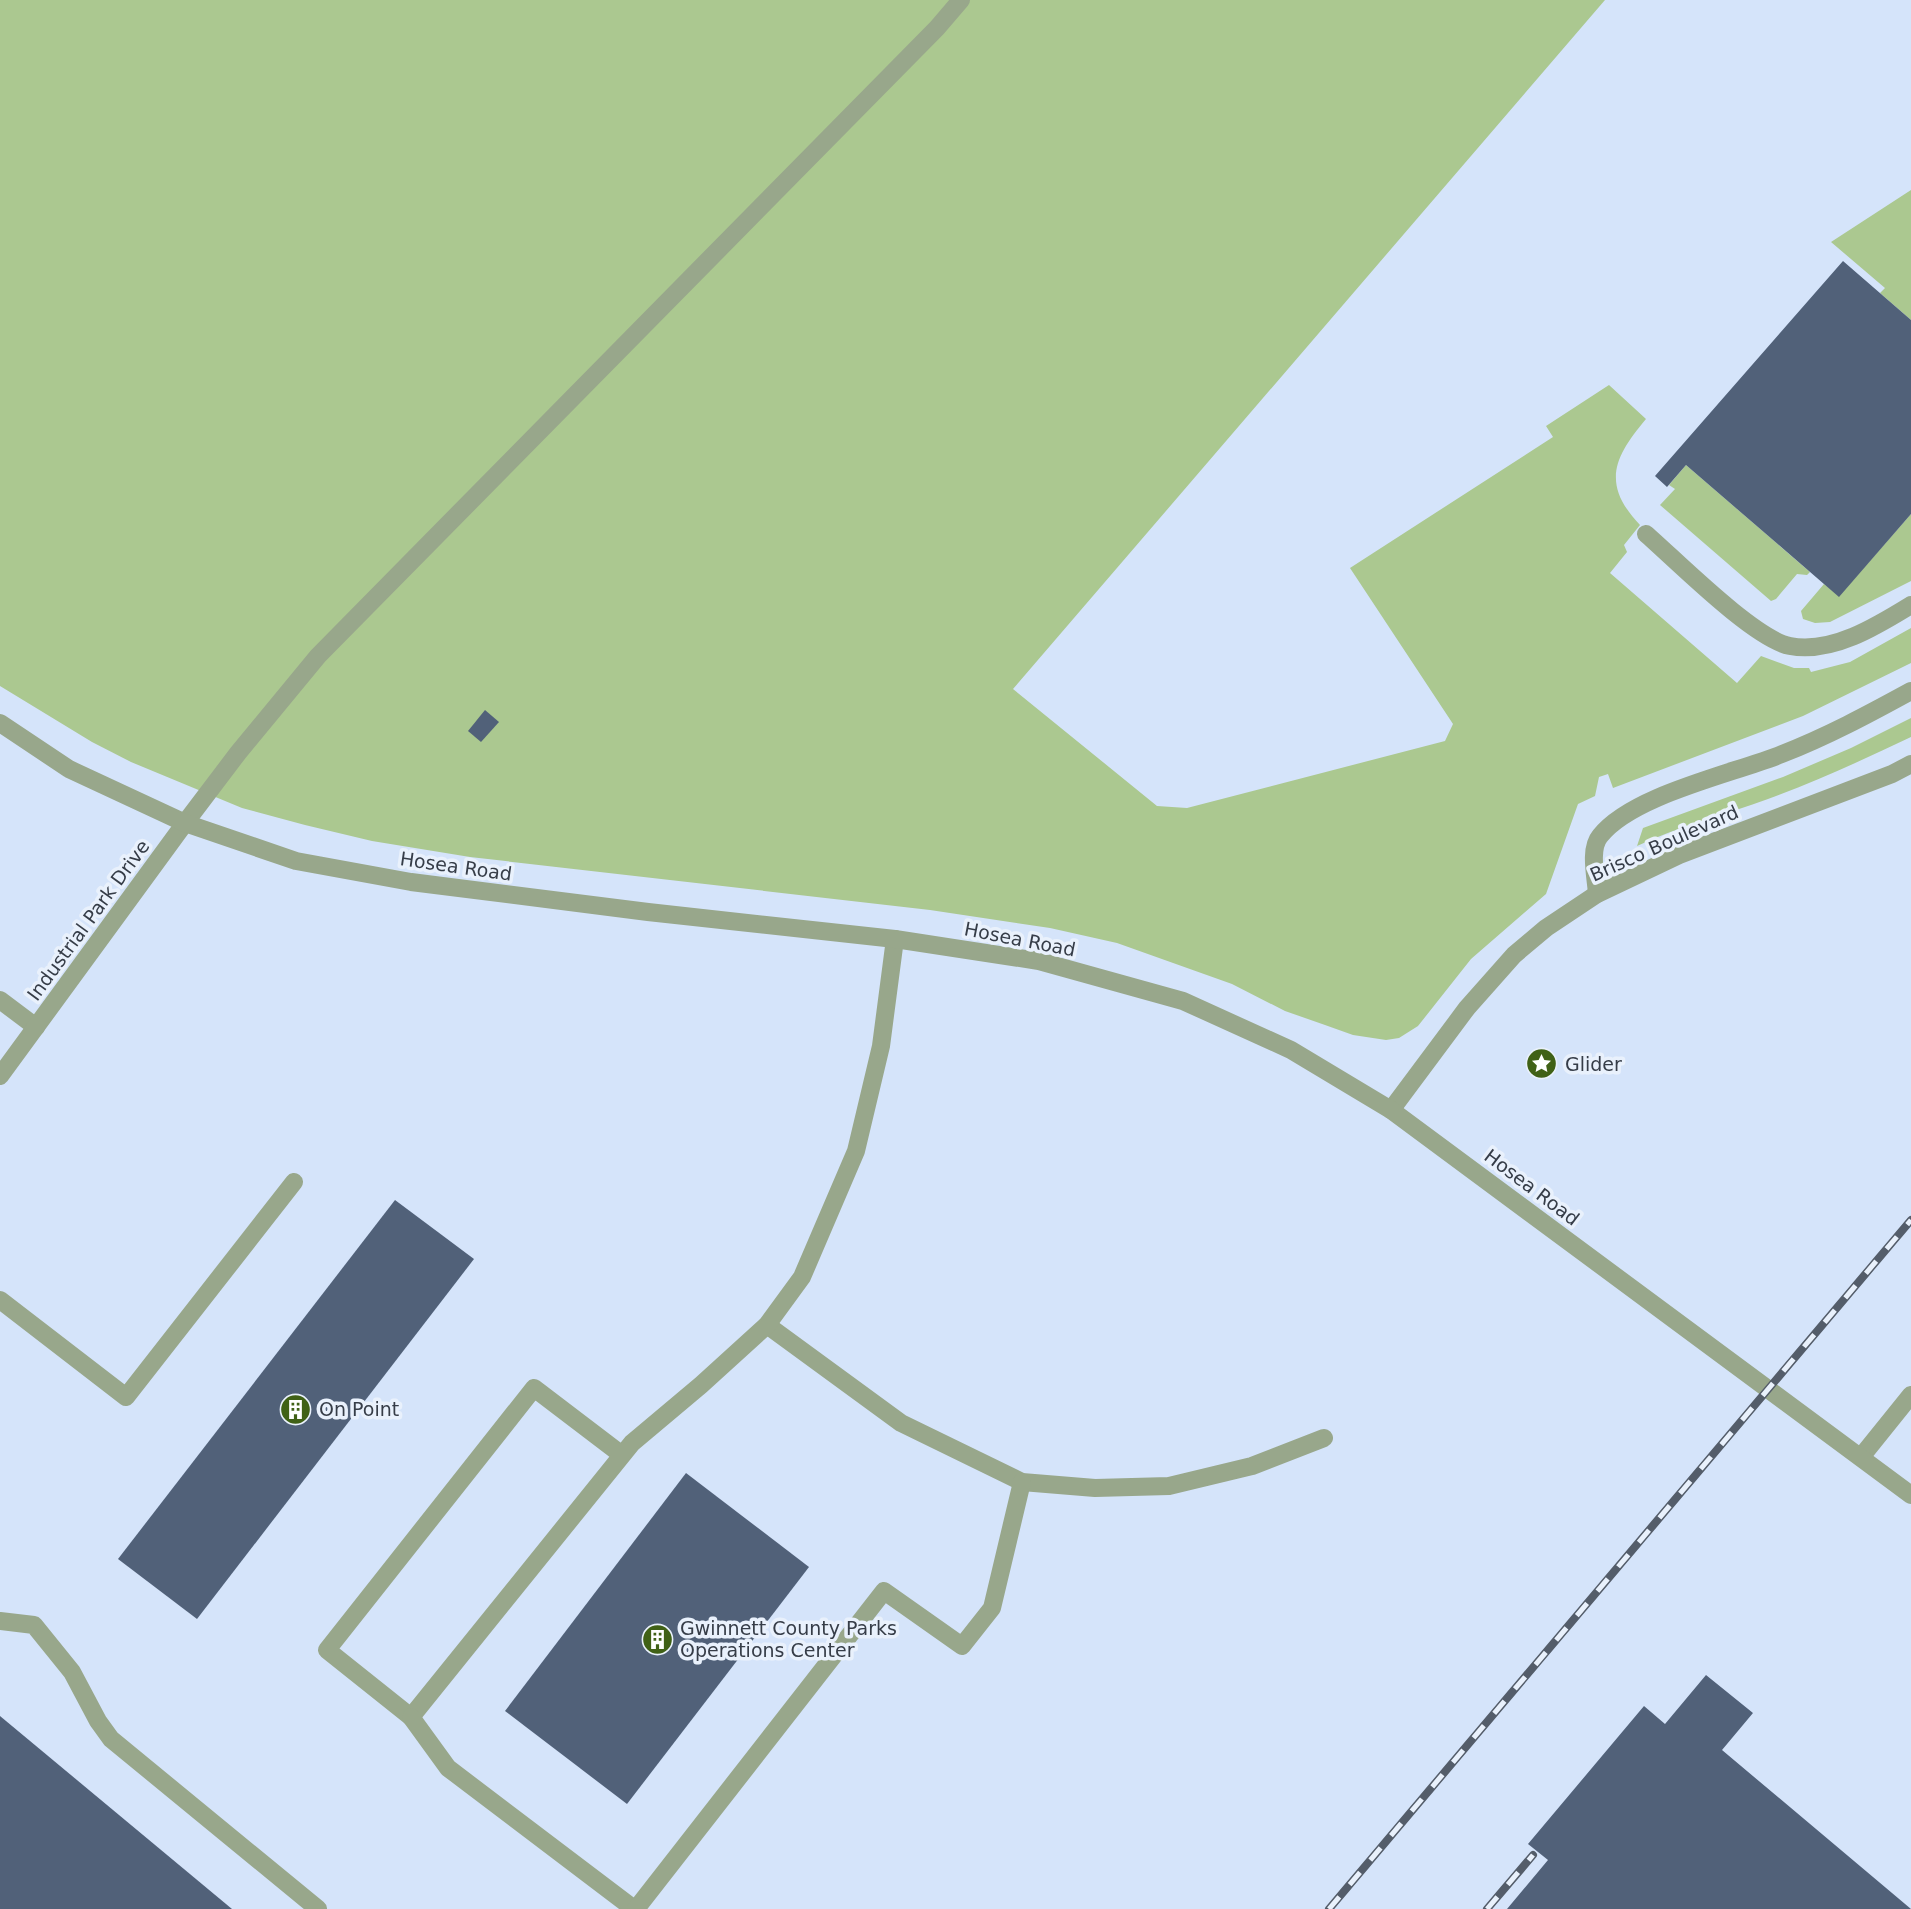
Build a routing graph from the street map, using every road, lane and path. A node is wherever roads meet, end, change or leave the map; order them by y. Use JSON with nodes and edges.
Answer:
{"nodes":[{"id":1,"x":961,"y":0,"type":"edge"},
{"id":2,"x":1646,"y":534,"type":"dead end"},
{"id":3,"x":1911,"y":605,"type":"edge"},
{"id":4,"x":1911,"y":691,"type":"edge"},
{"id":5,"x":0,"y":723,"type":"edge"},
{"id":6,"x":1911,"y":764,"type":"edge"},
{"id":7,"x":185,"y":823,"type":"junction"},
{"id":8,"x":1597,"y":894,"type":"junction"},
{"id":9,"x":895,"y":939,"type":"junction"},
{"id":10,"x":0,"y":1000,"type":"edge"},
{"id":11,"x":36,"y":1027,"type":"junction"},
{"id":12,"x":0,"y":1076,"type":"edge"},
{"id":13,"x":1391,"y":1110,"type":"junction"},
{"id":14,"x":294,"y":1182,"type":"dead end"},
{"id":15,"x":0,"y":1300,"type":"edge"},
{"id":16,"x":767,"y":1325,"type":"junction"},
{"id":17,"x":1911,"y":1395,"type":"edge"},
{"id":18,"x":1324,"y":1438,"type":"dead end"},
{"id":19,"x":622,"y":1455,"type":"junction"},
{"id":20,"x":1861,"y":1457,"type":"junction"},
{"id":21,"x":1022,"y":1482,"type":"junction"},
{"id":22,"x":1911,"y":1494,"type":"edge"},
{"id":23,"x":0,"y":1621,"type":"edge"},
{"id":24,"x":411,"y":1717,"type":"junction"},
{"id":25,"x":318,"y":1909,"type":"edge"},
{"id":26,"x":635,"y":1909,"type":"edge"}],
"edges":[{"from":1,"to":7,"type":"street","name":"Industrial Park Drive"},
{"from":2,"to":3,"type":"street"},
{"from":4,"to":8,"type":"street"},
{"from":5,"to":7,"type":"street","name":"Hosea Road"},
{"from":6,"to":8,"type":"street","name":"Brisco Boulevard"},
{"from":7,"to":9,"type":"street","name":"Hosea Road"},
{"from":7,"to":11,"type":"street","name":"Industrial Park Drive"},
{"from":8,"to":13,"type":"street","name":"Brisco Boulevard"},
{"from":9,"to":13,"type":"street","name":"Hosea Road"},
{"from":9,"to":16,"type":"street"},
{"from":10,"to":11,"type":"street"},
{"from":11,"to":12,"type":"street","name":"Industrial Park Drive"},
{"from":13,"to":20,"type":"street","name":"Hosea Road"},
{"from":14,"to":15,"type":"street"},
{"from":16,"to":19,"type":"street"},
{"from":16,"to":21,"type":"street"},
{"from":17,"to":20,"type":"street"},
{"from":18,"to":21,"type":"street"},
{"from":19,"to":24,"type":"street"},
{"from":19,"to":24,"type":"street"},
{"from":20,"to":22,"type":"street","name":"Hosea Road"},
{"from":21,"to":26,"type":"street"},
{"from":23,"to":25,"type":"street"},
{"from":24,"to":26,"type":"street"}]}
